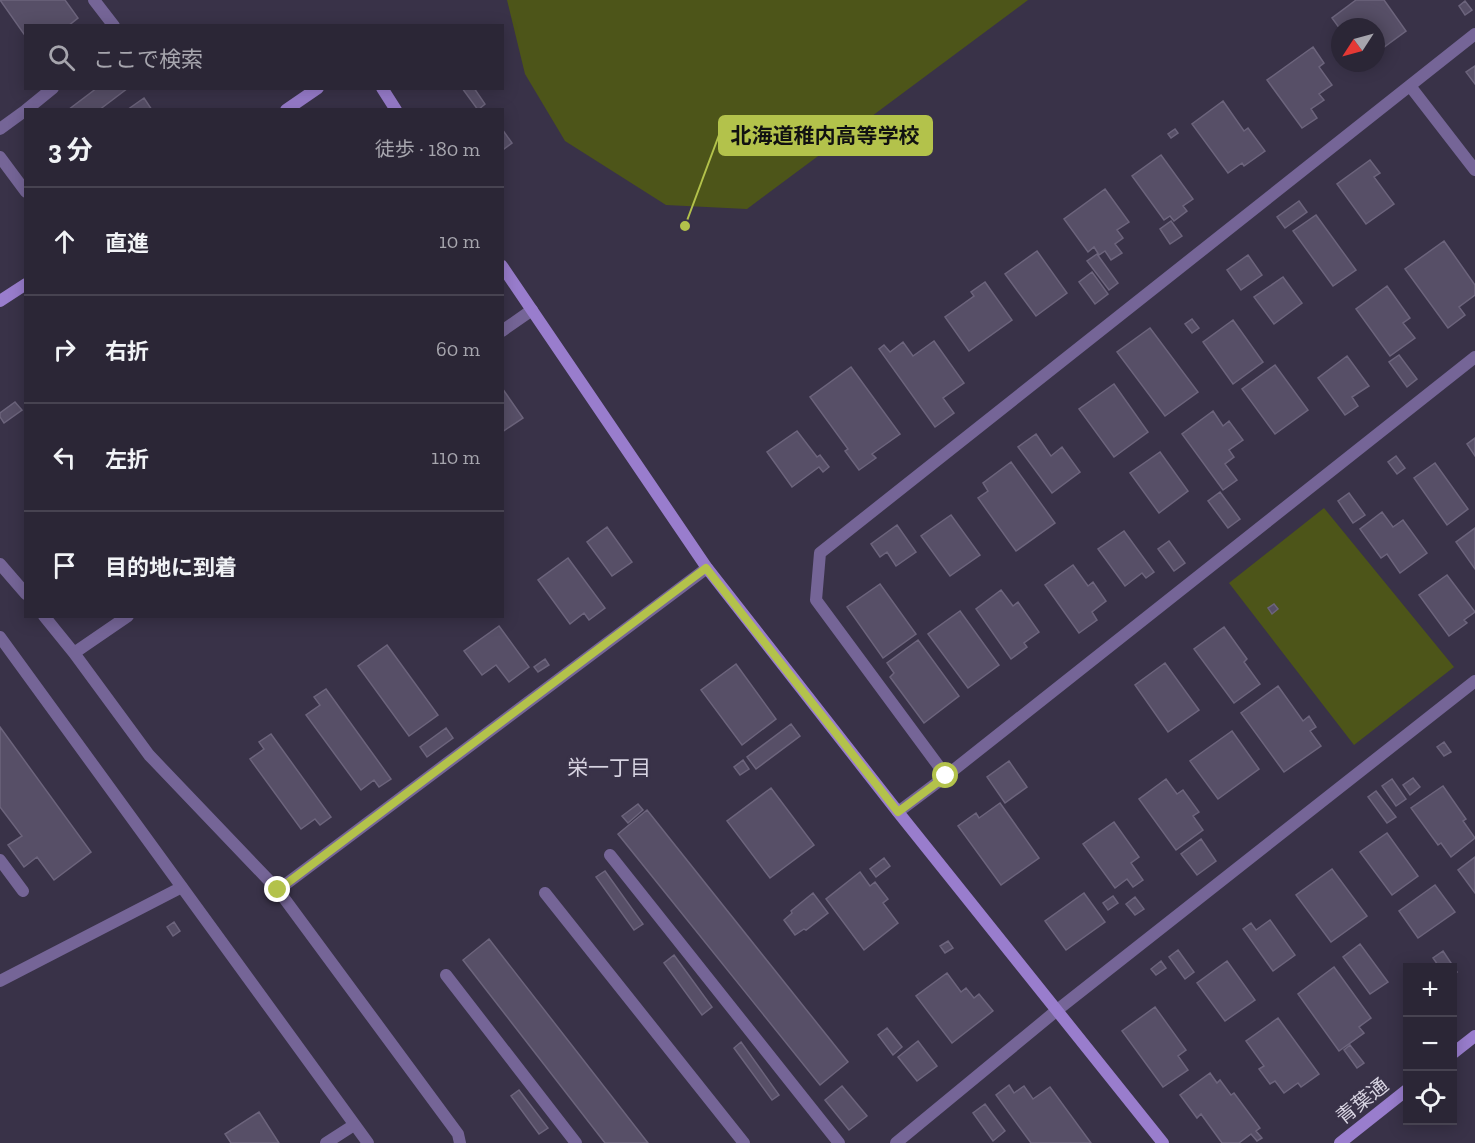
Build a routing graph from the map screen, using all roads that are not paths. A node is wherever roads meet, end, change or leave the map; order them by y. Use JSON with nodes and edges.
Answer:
{"nodes":[{"id":1,"x":94,"y":0,"type":"edge"},
{"id":2,"x":112,"y":24,"type":"edge"},
{"id":3,"x":1475,"y":34,"type":"edge"},
{"id":4,"x":1410,"y":86,"type":"junction"},
{"id":5,"x":51,"y":90,"type":"edge"},
{"id":6,"x":315,"y":90,"type":"edge"},
{"id":7,"x":383,"y":90,"type":"edge"},
{"id":8,"x":28,"y":108,"type":"edge"},
{"id":9,"x":289,"y":108,"type":"edge"},
{"id":10,"x":395,"y":108,"type":"edge"},
{"id":11,"x":24,"y":111,"type":"edge"},
{"id":12,"x":0,"y":129,"type":"edge"},
{"id":13,"x":0,"y":158,"type":"edge"},
{"id":14,"x":1475,"y":170,"type":"edge"},
{"id":15,"x":24,"y":189,"type":"edge"},
{"id":16,"x":504,"y":269,"type":"edge"},
{"id":17,"x":24,"y":285,"type":"edge"},
{"id":18,"x":0,"y":301,"type":"edge"},
{"id":19,"x":532,"y":310,"type":"junction"},
{"id":20,"x":504,"y":330,"type":"edge"},
{"id":21,"x":1475,"y":357,"type":"edge"},
{"id":22,"x":0,"y":564,"type":"edge"},
{"id":23,"x":706,"y":568,"type":"junction"},
{"id":24,"x":24,"y":592,"type":"edge"},
{"id":25,"x":46,"y":618,"type":"edge"},
{"id":26,"x":125,"y":618,"type":"edge"},
{"id":27,"x":0,"y":637,"type":"edge"},
{"id":28,"x":74,"y":653,"type":"junction"},
{"id":29,"x":1475,"y":681,"type":"edge"},
{"id":30,"x":946,"y":776,"type":"junction"},
{"id":31,"x":898,"y":812,"type":"junction"},
{"id":32,"x":610,"y":855,"type":"dead end"},
{"id":33,"x":0,"y":860,"type":"edge"},
{"id":34,"x":182,"y":887,"type":"junction"},
{"id":35,"x":278,"y":890,"type":"junction"},
{"id":36,"x":23,"y":891,"type":"dead end"},
{"id":37,"x":545,"y":893,"type":"dead end"},
{"id":38,"x":446,"y":975,"type":"dead end"},
{"id":39,"x":0,"y":981,"type":"edge"},
{"id":40,"x":1056,"y":1011,"type":"junction"},
{"id":41,"x":1475,"y":1036,"type":"edge"},
{"id":42,"x":1457,"y":1050,"type":"edge"},
{"id":43,"x":1403,"y":1092,"type":"edge"},
{"id":44,"x":354,"y":1125,"type":"junction"},
{"id":45,"x":326,"y":1143,"type":"edge"},
{"id":46,"x":368,"y":1143,"type":"edge"},
{"id":47,"x":460,"y":1143,"type":"edge"},
{"id":48,"x":576,"y":1143,"type":"edge"},
{"id":49,"x":744,"y":1143,"type":"edge"},
{"id":50,"x":839,"y":1143,"type":"edge"},
{"id":51,"x":896,"y":1143,"type":"edge"},
{"id":52,"x":1163,"y":1143,"type":"edge"},
{"id":53,"x":1340,"y":1143,"type":"edge"}],
"edges":[{"from":1,"to":2,"type":"street"},
{"from":3,"to":4,"type":"street"},
{"from":4,"to":14,"type":"street"},
{"from":4,"to":30,"type":"street"},
{"from":5,"to":8,"type":"street"},
{"from":6,"to":9,"type":"street"},
{"from":7,"to":10,"type":"street"},
{"from":11,"to":12,"type":"street"},
{"from":13,"to":15,"type":"street"},
{"from":16,"to":19,"type":"street"},
{"from":17,"to":18,"type":"street"},
{"from":19,"to":20,"type":"street"},
{"from":19,"to":23,"type":"street"},
{"from":21,"to":30,"type":"street"},
{"from":22,"to":24,"type":"street"},
{"from":23,"to":31,"type":"street"},
{"from":23,"to":35,"type":"street"},
{"from":25,"to":28,"type":"street"},
{"from":26,"to":28,"type":"street"},
{"from":27,"to":34,"type":"street"},
{"from":28,"to":35,"type":"street"},
{"from":29,"to":40,"type":"street"},
{"from":30,"to":31,"type":"street"},
{"from":31,"to":40,"type":"street"},
{"from":32,"to":50,"type":"street"},
{"from":33,"to":36,"type":"street"},
{"from":34,"to":39,"type":"street"},
{"from":34,"to":44,"type":"street"},
{"from":35,"to":47,"type":"street"},
{"from":37,"to":49,"type":"street"},
{"from":38,"to":48,"type":"street"},
{"from":40,"to":51,"type":"street"},
{"from":40,"to":52,"type":"street"},
{"from":41,"to":42,"type":"street"},
{"from":43,"to":53,"type":"street","name":"青葉通"},
{"from":44,"to":45,"type":"street"},
{"from":44,"to":46,"type":"street"}]}
